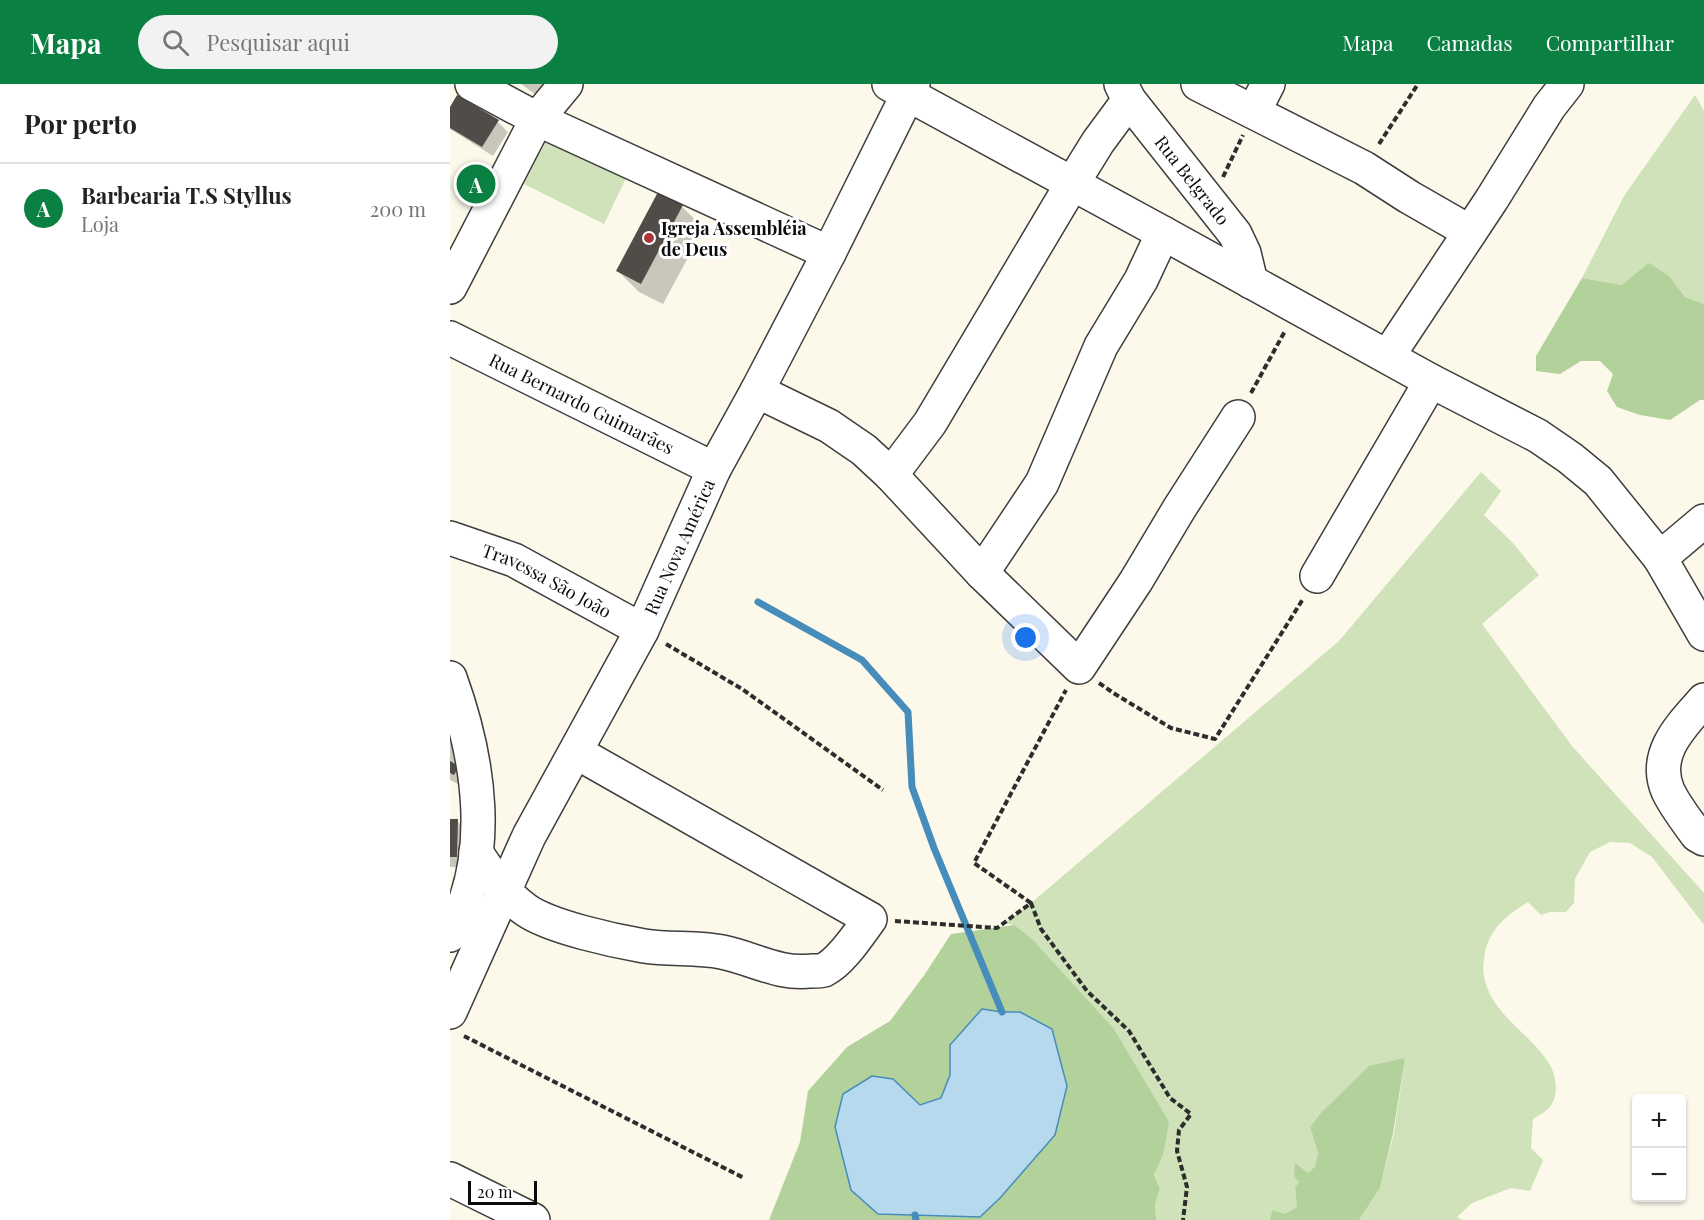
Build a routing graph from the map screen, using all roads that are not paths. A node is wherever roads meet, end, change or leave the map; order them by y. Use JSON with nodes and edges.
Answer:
{"nodes":[{"id":1,"x":472,"y":84,"type":"edge"},
{"id":2,"x":566,"y":84,"type":"edge"},
{"id":3,"x":1198,"y":84,"type":"edge"},
{"id":4,"x":1567,"y":84,"type":"edge"},
{"id":5,"x":903,"y":87,"type":"edge"},
{"id":6,"x":1125,"y":92,"type":"edge"},
{"id":7,"x":1261,"y":98,"type":"edge"},
{"id":8,"x":537,"y":119,"type":"junction"},
{"id":9,"x":1072,"y":184,"type":"junction"},
{"id":10,"x":1470,"y":232,"type":"junction"},
{"id":11,"x":1163,"y":233,"type":"junction"},
{"id":12,"x":829,"y":253,"type":"junction"},
{"id":13,"x":1251,"y":282,"type":"junction"},
{"id":14,"x":450,"y":287,"type":"edge"},
{"id":15,"x":450,"y":338,"type":"edge"},
{"id":16,"x":1388,"y":356,"type":"junction"},
{"id":17,"x":1431,"y":381,"type":"junction"},
{"id":18,"x":757,"y":392,"type":"junction"},
{"id":19,"x":1238,"y":417,"type":"road end"},
{"id":20,"x":714,"y":469,"type":"junction"},
{"id":21,"x":891,"y":475,"type":"junction"},
{"id":22,"x":1704,"y":521,"type":"edge"},
{"id":23,"x":450,"y":538,"type":"edge"},
{"id":24,"x":1660,"y":558,"type":"junction"},
{"id":25,"x":982,"y":573,"type":"junction"},
{"id":26,"x":1317,"y":576,"type":"road end"},
{"id":27,"x":642,"y":630,"type":"junction"},
{"id":28,"x":1704,"y":634,"type":"edge"},
{"id":29,"x":450,"y":678,"type":"edge"},
{"id":30,"x":1704,"y":700,"type":"edge"},
{"id":31,"x":576,"y":752,"type":"junction"},
{"id":32,"x":1704,"y":839,"type":"edge"},
{"id":33,"x":476,"y":852,"type":"junction"},
{"id":34,"x":505,"y":891,"type":"junction"},
{"id":35,"x":450,"y":935,"type":"edge"},
{"id":36,"x":455,"y":1023,"type":"edge"},
{"id":37,"x":450,"y":1179,"type":"edge"},
{"id":38,"x":533,"y":1220,"type":"edge"}],
"edges":[{"from":1,"to":8,"type":"street"},
{"from":2,"to":8,"type":"street"},
{"from":3,"to":7,"type":"street"},
{"from":4,"to":10,"type":"street"},
{"from":5,"to":9,"type":"street"},
{"from":5,"to":12,"type":"street","name":"Rua Nova América"},
{"from":6,"to":9,"type":"street"},
{"from":6,"to":13,"type":"street","name":"Rua Belgrado"},
{"from":7,"to":10,"type":"street"},
{"from":8,"to":12,"type":"street"},
{"from":8,"to":14,"type":"street"},
{"from":9,"to":11,"type":"street"},
{"from":9,"to":21,"type":"street"},
{"from":10,"to":16,"type":"street"},
{"from":11,"to":13,"type":"street"},
{"from":11,"to":25,"type":"street"},
{"from":12,"to":18,"type":"street","name":"Rua Nova América"},
{"from":13,"to":16,"type":"street"},
{"from":15,"to":20,"type":"street","name":"Rua Bernardo Guimarães"},
{"from":16,"to":17,"type":"street"},
{"from":17,"to":24,"type":"street"},
{"from":17,"to":26,"type":"street"},
{"from":18,"to":20,"type":"street","name":"Rua Nova América"},
{"from":18,"to":21,"type":"street"},
{"from":19,"to":25,"type":"street"},
{"from":20,"to":27,"type":"street","name":"Rua Nova América"},
{"from":21,"to":25,"type":"street"},
{"from":22,"to":24,"type":"street"},
{"from":23,"to":27,"type":"street","name":"Travessa São João"},
{"from":24,"to":28,"type":"street"},
{"from":27,"to":31,"type":"street","name":"Rua Nova América"},
{"from":29,"to":33,"type":"street"},
{"from":30,"to":32,"type":"street"},
{"from":31,"to":34,"type":"street","name":"Rua Nova América"},
{"from":31,"to":34,"type":"street"},
{"from":33,"to":34,"type":"street"},
{"from":33,"to":35,"type":"street"},
{"from":34,"to":36,"type":"street","name":"Rua Nova América"},
{"from":37,"to":38,"type":"street"}]}
